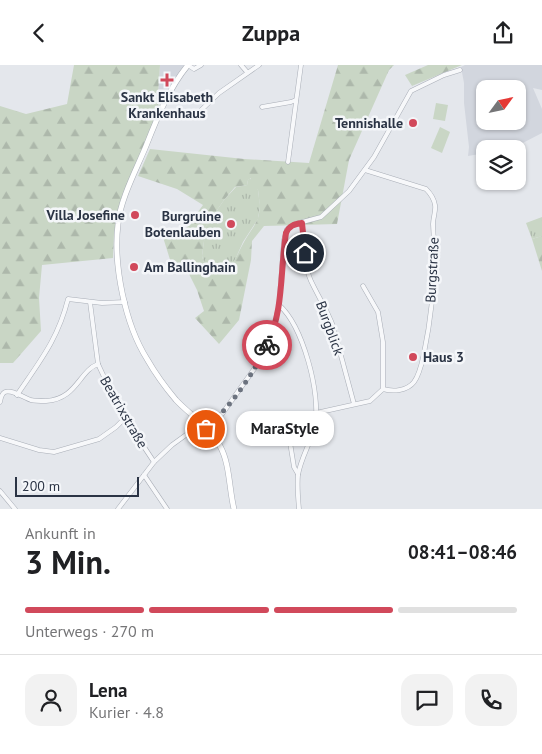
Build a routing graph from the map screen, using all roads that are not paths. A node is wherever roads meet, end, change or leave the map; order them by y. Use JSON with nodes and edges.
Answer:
{"nodes":[{"id":1,"x":188,"y":65,"type":"edge"},
{"id":2,"x":201,"y":65,"type":"edge"},
{"id":3,"x":241,"y":65,"type":"edge"},
{"id":4,"x":259,"y":65,"type":"edge"},
{"id":5,"x":301,"y":65,"type":"edge"},
{"id":6,"x":460,"y":70,"type":"dead end"},
{"id":7,"x":246,"y":73,"type":"junction"},
{"id":8,"x":296,"y":100,"type":"junction"},
{"id":9,"x":262,"y":107,"type":"dead end"},
{"id":10,"x":196,"y":115,"type":"dead end"},
{"id":11,"x":288,"y":162,"type":"dead end"},
{"id":12,"x":365,"y":170,"type":"junction"},
{"id":13,"x":302,"y":223,"type":"junction"},
{"id":14,"x":363,"y":286,"type":"dead end"},
{"id":15,"x":125,"y":302,"type":"junction"},
{"id":16,"x":90,"y":303,"type":"junction"},
{"id":17,"x":280,"y":305,"type":"junction"},
{"id":18,"x":98,"y":364,"type":"junction"},
{"id":19,"x":383,"y":389,"type":"junction"},
{"id":20,"x":17,"y":395,"type":"junction"},
{"id":21,"x":0,"y":402,"type":"edge"},
{"id":22,"x":354,"y":404,"type":"junction"},
{"id":23,"x":316,"y":413,"type":"junction"},
{"id":24,"x":124,"y":418,"type":"junction"},
{"id":25,"x":287,"y":424,"type":"dead end"},
{"id":26,"x":203,"y":426,"type":"junction"},
{"id":27,"x":0,"y":438,"type":"edge"},
{"id":28,"x":154,"y":462,"type":"junction"},
{"id":29,"x":298,"y":473,"type":"junction"},
{"id":30,"x":144,"y":475,"type":"junction"},
{"id":31,"x":0,"y":491,"type":"edge"},
{"id":32,"x":15,"y":509,"type":"edge"},
{"id":33,"x":118,"y":509,"type":"edge"},
{"id":34,"x":168,"y":509,"type":"edge"},
{"id":35,"x":234,"y":509,"type":"edge"},
{"id":36,"x":299,"y":509,"type":"edge"}],
"edges":[{"from":1,"to":2,"type":"street"},
{"from":1,"to":15,"type":"street"},
{"from":3,"to":7,"type":"street"},
{"from":4,"to":7,"type":"street"},
{"from":5,"to":8,"type":"street"},
{"from":6,"to":12,"type":"street"},
{"from":7,"to":10,"type":"street"},
{"from":8,"to":9,"type":"street"},
{"from":8,"to":11,"type":"street"},
{"from":12,"to":13,"type":"street"},
{"from":12,"to":19,"type":"street","name":"Burgstraße"},
{"from":13,"to":17,"type":"street"},
{"from":13,"to":22,"type":"street","name":"Burgblick"},
{"from":14,"to":19,"type":"street"},
{"from":15,"to":16,"type":"street"},
{"from":15,"to":26,"type":"street"},
{"from":16,"to":18,"type":"street","name":"Beatrixstraße"},
{"from":16,"to":20,"type":"street"},
{"from":17,"to":23,"type":"street"},
{"from":17,"to":26,"type":"street"},
{"from":18,"to":20,"type":"street"},
{"from":18,"to":24,"type":"street","name":"Beatrixstraße"},
{"from":19,"to":22,"type":"street"},
{"from":20,"to":21,"type":"street"},
{"from":22,"to":23,"type":"street"},
{"from":23,"to":29,"type":"street"},
{"from":24,"to":27,"type":"street"},
{"from":24,"to":28,"type":"street","name":"Beatrixstraße"},
{"from":25,"to":29,"type":"street"},
{"from":26,"to":28,"type":"street"},
{"from":26,"to":35,"type":"street"},
{"from":28,"to":30,"type":"street"},
{"from":29,"to":36,"type":"street"},
{"from":30,"to":33,"type":"street"},
{"from":30,"to":34,"type":"street"},
{"from":31,"to":32,"type":"street"}]}
